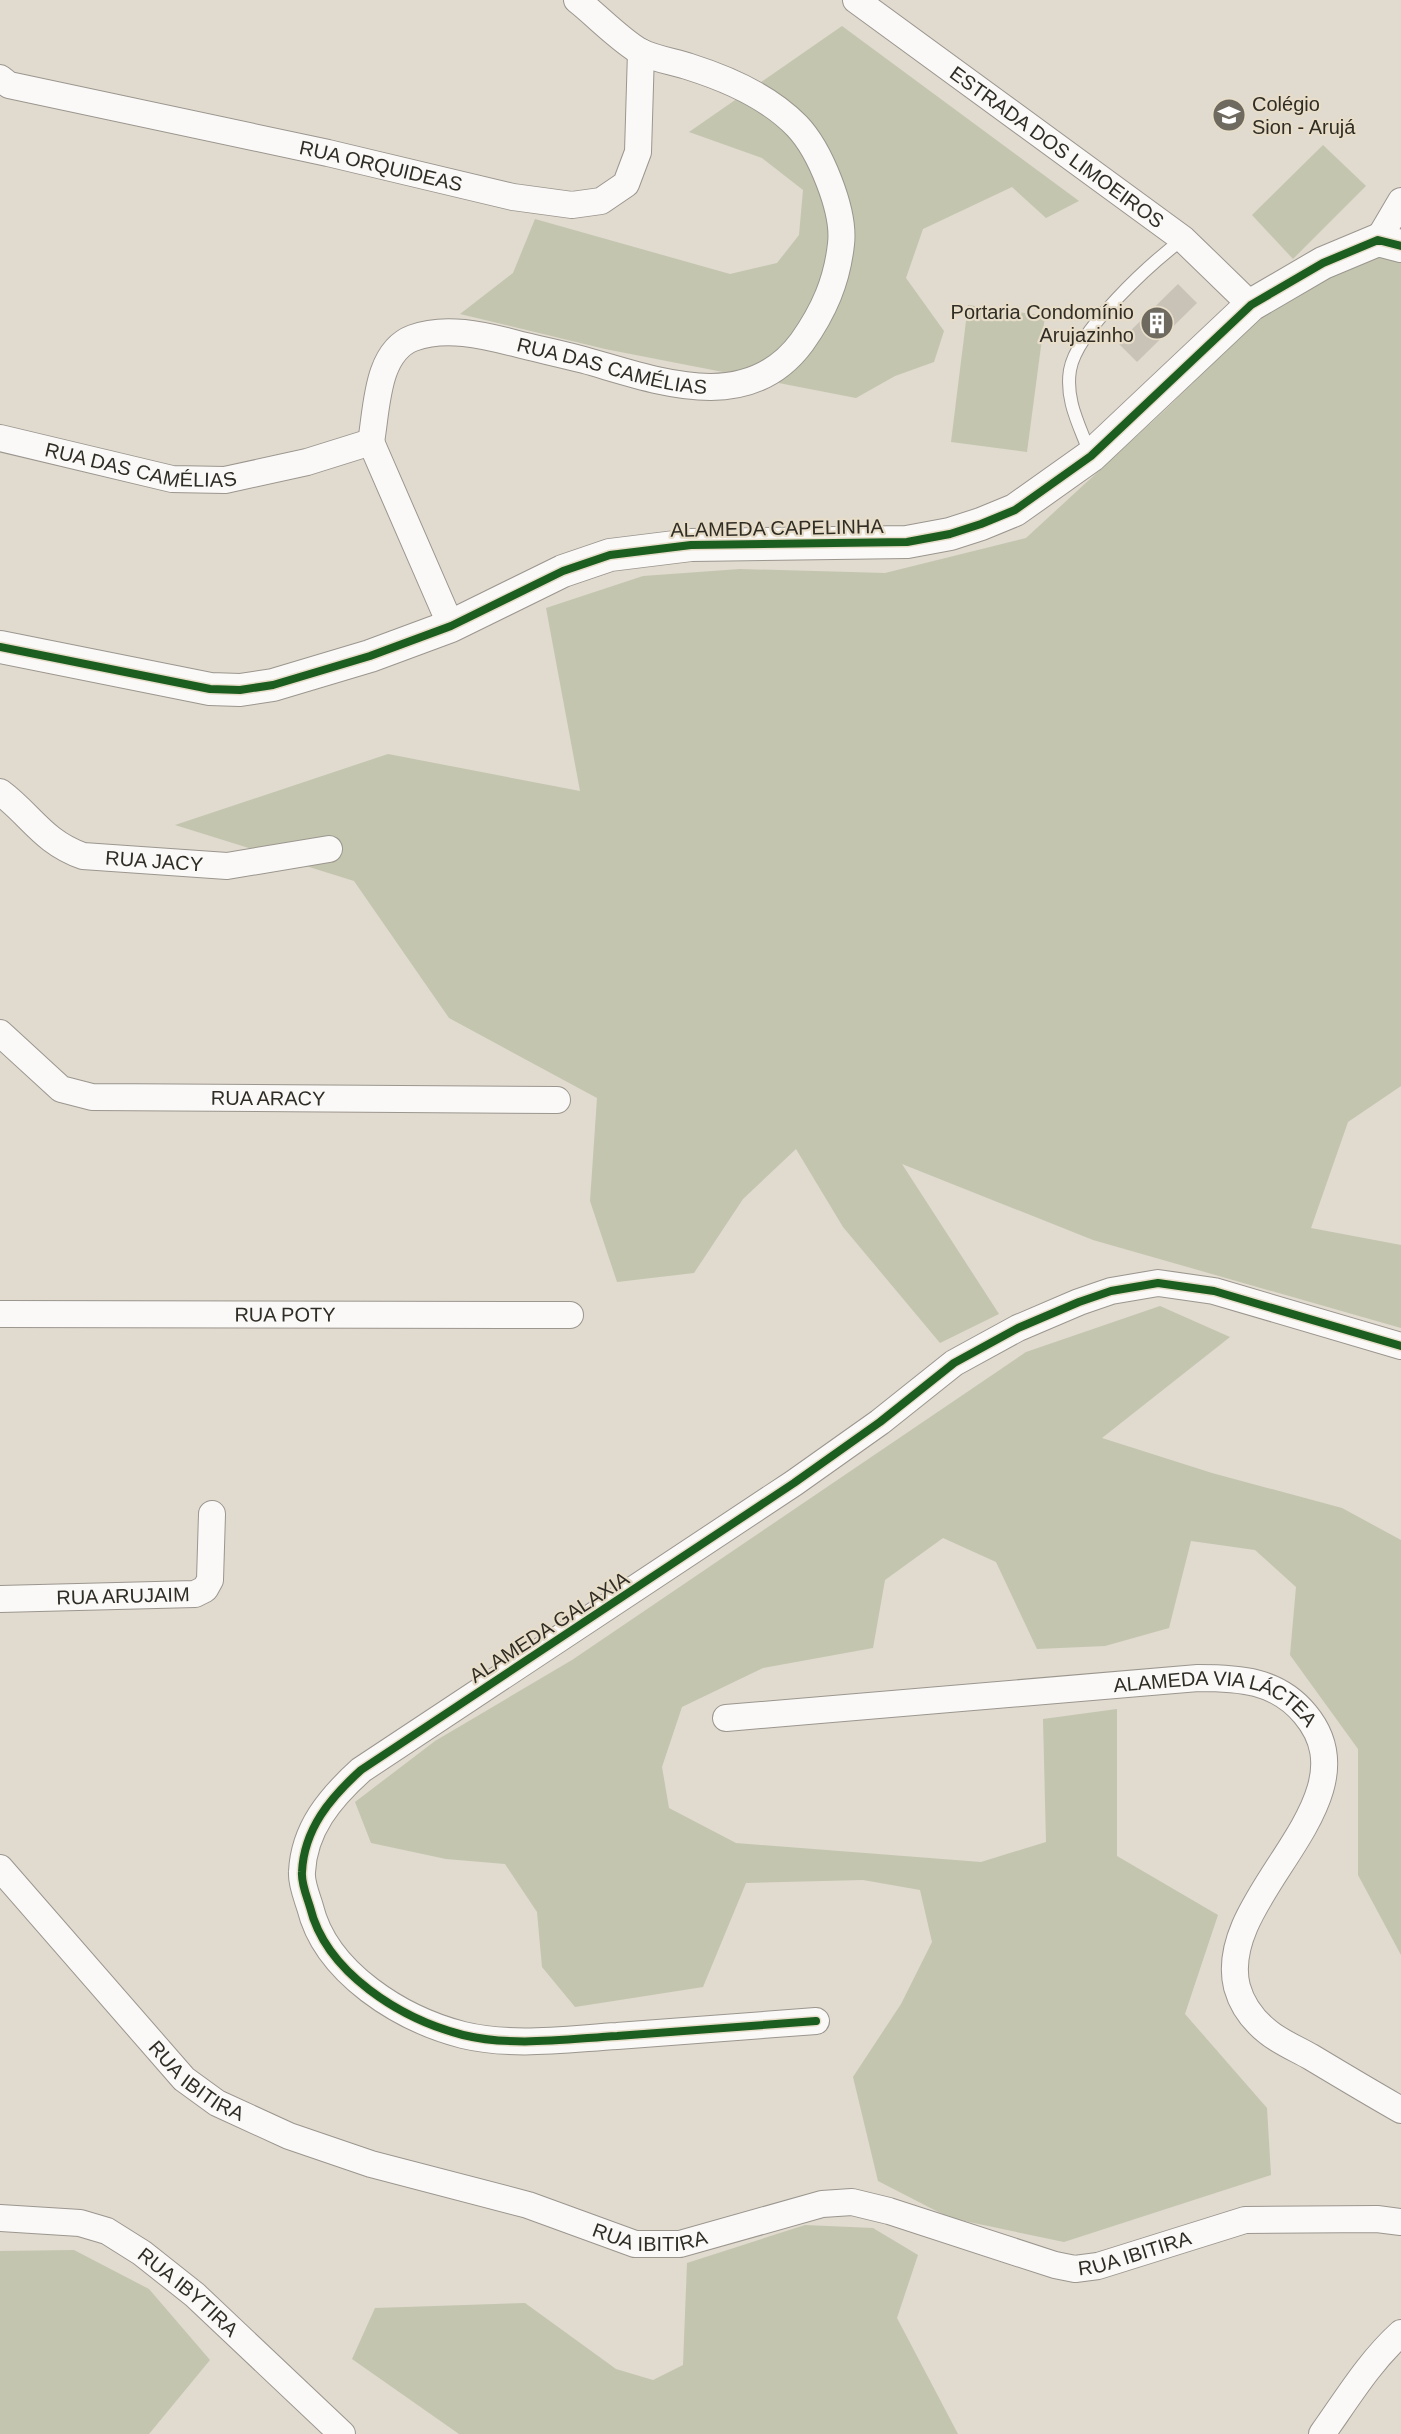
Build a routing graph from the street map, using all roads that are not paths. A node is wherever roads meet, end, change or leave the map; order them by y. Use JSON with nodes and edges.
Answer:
{"nodes":[{"id":1,"x":577,"y":0,"type":"edge"},
{"id":2,"x":856,"y":0,"type":"edge"},
{"id":3,"x":641,"y":52,"type":"junction"},
{"id":4,"x":0,"y":78,"type":"edge"},
{"id":5,"x":1401,"y":201,"type":"edge"},
{"id":6,"x":1183,"y":239,"type":"junction"},
{"id":7,"x":1389,"y":243,"type":"edge"},
{"id":8,"x":1251,"y":305,"type":"junction"},
{"id":9,"x":0,"y":438,"type":"edge"},
{"id":10,"x":370,"y":442,"type":"junction"},
{"id":11,"x":1091,"y":456,"type":"junction"},
{"id":12,"x":451,"y":626,"type":"junction"},
{"id":13,"x":0,"y":647,"type":"edge"},
{"id":14,"x":0,"y":792,"type":"edge"},
{"id":15,"x":329,"y":849,"type":"dead end"},
{"id":16,"x":0,"y":1034,"type":"edge"},
{"id":17,"x":557,"y":1100,"type":"dead end"},
{"id":18,"x":0,"y":1314,"type":"edge"},
{"id":19,"x":570,"y":1315,"type":"dead end"},
{"id":20,"x":1401,"y":1346,"type":"edge"},
{"id":21,"x":212,"y":1514,"type":"dead end"},
{"id":22,"x":0,"y":1599,"type":"edge"},
{"id":23,"x":726,"y":1718,"type":"dead end"},
{"id":24,"x":0,"y":1868,"type":"edge"},
{"id":25,"x":816,"y":2021,"type":"dead end"},
{"id":26,"x":1401,"y":2110,"type":"edge"},
{"id":27,"x":0,"y":2218,"type":"edge"},
{"id":28,"x":1401,"y":2222,"type":"edge"},
{"id":29,"x":1401,"y":2333,"type":"edge"},
{"id":30,"x":342,"y":2434,"type":"edge"},
{"id":31,"x":1322,"y":2434,"type":"edge"}],
"edges":[{"from":1,"to":3,"type":"street","name":"RUA DAS CAMÉLIAS"},
{"from":2,"to":6,"type":"street","name":"ESTRADA DOS LIMOEIROS"},
{"from":3,"to":4,"type":"street","name":"RUA ORQUIDEAS"},
{"from":3,"to":10,"type":"street","name":"RUA DAS CAMÉLIAS"},
{"from":5,"to":7,"type":"street"},
{"from":6,"to":8,"type":"street","name":"ESTRADA DOS LIMOEIROS"},
{"from":6,"to":11,"type":"lane"},
{"from":7,"to":8,"type":"street","name":"ALAMEDA CAPELINHA"},
{"from":8,"to":11,"type":"street","name":"ALAMEDA CAPELINHA"},
{"from":9,"to":10,"type":"street","name":"RUA DAS CAMÉLIAS"},
{"from":10,"to":12,"type":"street"},
{"from":11,"to":12,"type":"street","name":"ALAMEDA CAPELINHA"},
{"from":12,"to":13,"type":"street","name":"ALAMEDA CAPELINHA"},
{"from":14,"to":15,"type":"street","name":"RUA JACY"},
{"from":16,"to":17,"type":"street","name":"RUA ARACY"},
{"from":18,"to":19,"type":"street","name":"RUA POTY"},
{"from":20,"to":25,"type":"street","name":"ALAMEDA GALAXIA"},
{"from":21,"to":22,"type":"street","name":"RUA ARUJAIM"},
{"from":23,"to":26,"type":"street","name":"ALAMEDA VIA LÁCTEA"},
{"from":24,"to":28,"type":"street","name":"RUA IBITIRA"},
{"from":27,"to":30,"type":"street","name":"RUA IBYTIRA"},
{"from":29,"to":31,"type":"street"}]}
